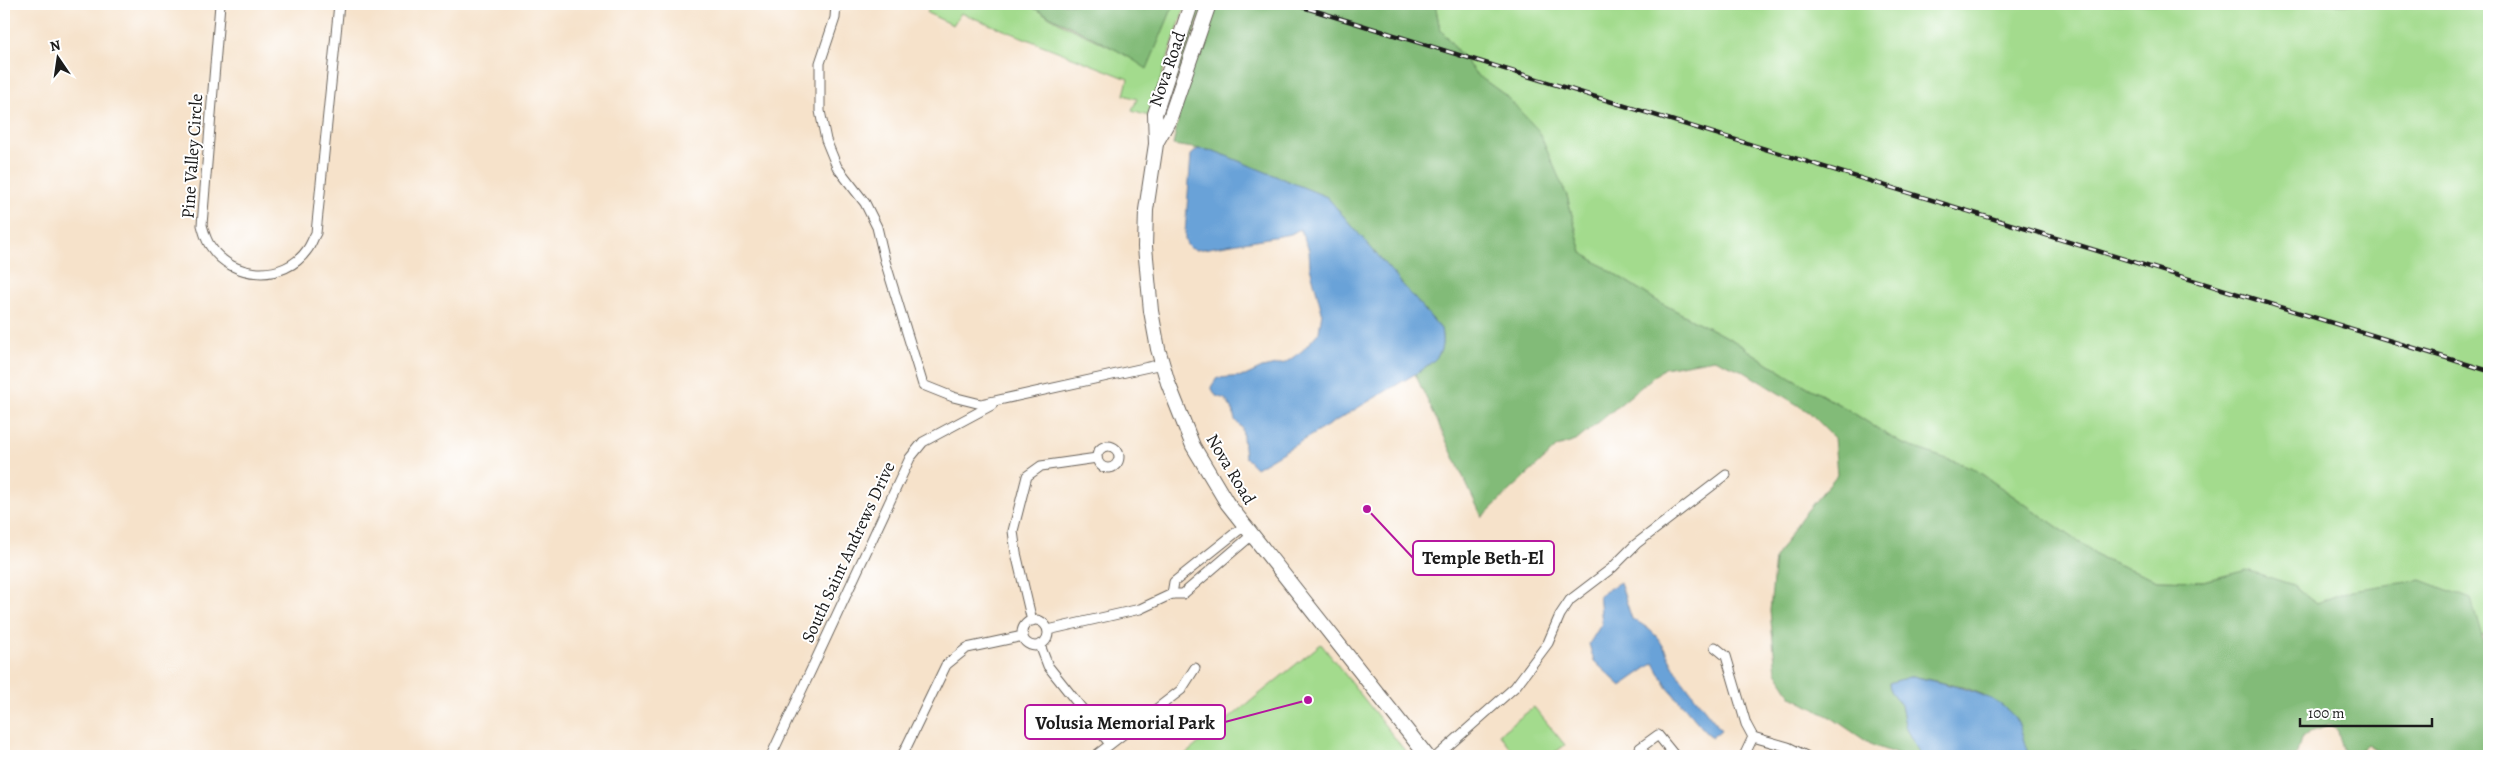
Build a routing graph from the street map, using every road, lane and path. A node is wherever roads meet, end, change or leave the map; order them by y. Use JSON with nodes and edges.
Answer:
{"nodes":[{"id":1,"x":220,"y":4,"type":"edge"},
{"id":2,"x":339,"y":4,"type":"edge"},
{"id":3,"x":836,"y":4,"type":"edge"},
{"id":4,"x":1191,"y":4,"type":"edge"},
{"id":5,"x":1209,"y":4,"type":"edge"},
{"id":6,"x":1156,"y":144,"type":"junction"},
{"id":7,"x":1162,"y":364,"type":"junction"},
{"id":8,"x":999,"y":400,"type":"junction"},
{"id":9,"x":1097,"y":458,"type":"dead end"},
{"id":10,"x":1726,"y":475,"type":"dead end"},
{"id":11,"x":1248,"y":530,"type":"junction"},
{"id":12,"x":1204,"y":558,"type":"junction"},
{"id":13,"x":1213,"y":570,"type":"junction"},
{"id":14,"x":1172,"y":594,"type":"junction"},
{"id":15,"x":1032,"y":621,"type":"junction"},
{"id":16,"x":1048,"y":630,"type":"junction"},
{"id":17,"x":1023,"y":636,"type":"junction"},
{"id":18,"x":1040,"y":645,"type":"junction"},
{"id":19,"x":1715,"y":647,"type":"dead end"},
{"id":20,"x":1195,"y":668,"type":"dead end"},
{"id":21,"x":1752,"y":737,"type":"junction"},
{"id":22,"x":1110,"y":744,"type":"junction"},
{"id":23,"x":771,"y":756,"type":"edge"},
{"id":24,"x":902,"y":756,"type":"edge"},
{"id":25,"x":1094,"y":756,"type":"edge"},
{"id":26,"x":1428,"y":756,"type":"edge"},
{"id":27,"x":1437,"y":756,"type":"edge"},
{"id":28,"x":1647,"y":756,"type":"edge"},
{"id":29,"x":1675,"y":756,"type":"edge"},
{"id":30,"x":1744,"y":756,"type":"edge"},
{"id":31,"x":1806,"y":756,"type":"edge"}],
"edges":[{"from":1,"to":2,"type":"street","name":"Pine Valley Circle"},
{"from":3,"to":8,"type":"street"},
{"from":4,"to":6,"type":"main road","name":"Nova Road"},
{"from":5,"to":6,"type":"main road","name":"Nova Road"},
{"from":6,"to":7,"type":"main road","name":"Nova Road"},
{"from":7,"to":8,"type":"street"},
{"from":7,"to":11,"type":"main road","name":"Nova Road"},
{"from":8,"to":23,"type":"street","name":"South Saint Andrews Drive"},
{"from":9,"to":15,"type":"street"},
{"from":10,"to":27,"type":"street"},
{"from":11,"to":12,"type":"street"},
{"from":11,"to":13,"type":"street"},
{"from":11,"to":26,"type":"main road","name":"Nova Road"},
{"from":12,"to":13,"type":"street"},
{"from":12,"to":14,"type":"street"},
{"from":13,"to":14,"type":"street"},
{"from":14,"to":16,"type":"street"},
{"from":15,"to":16,"type":"street"},
{"from":15,"to":17,"type":"street"},
{"from":16,"to":18,"type":"street"},
{"from":17,"to":18,"type":"street"},
{"from":17,"to":24,"type":"street"},
{"from":18,"to":22,"type":"street"},
{"from":19,"to":21,"type":"street"},
{"from":20,"to":22,"type":"street"},
{"from":21,"to":30,"type":"street"},
{"from":21,"to":31,"type":"street"},
{"from":22,"to":25,"type":"street"},
{"from":28,"to":29,"type":"street"}]}
